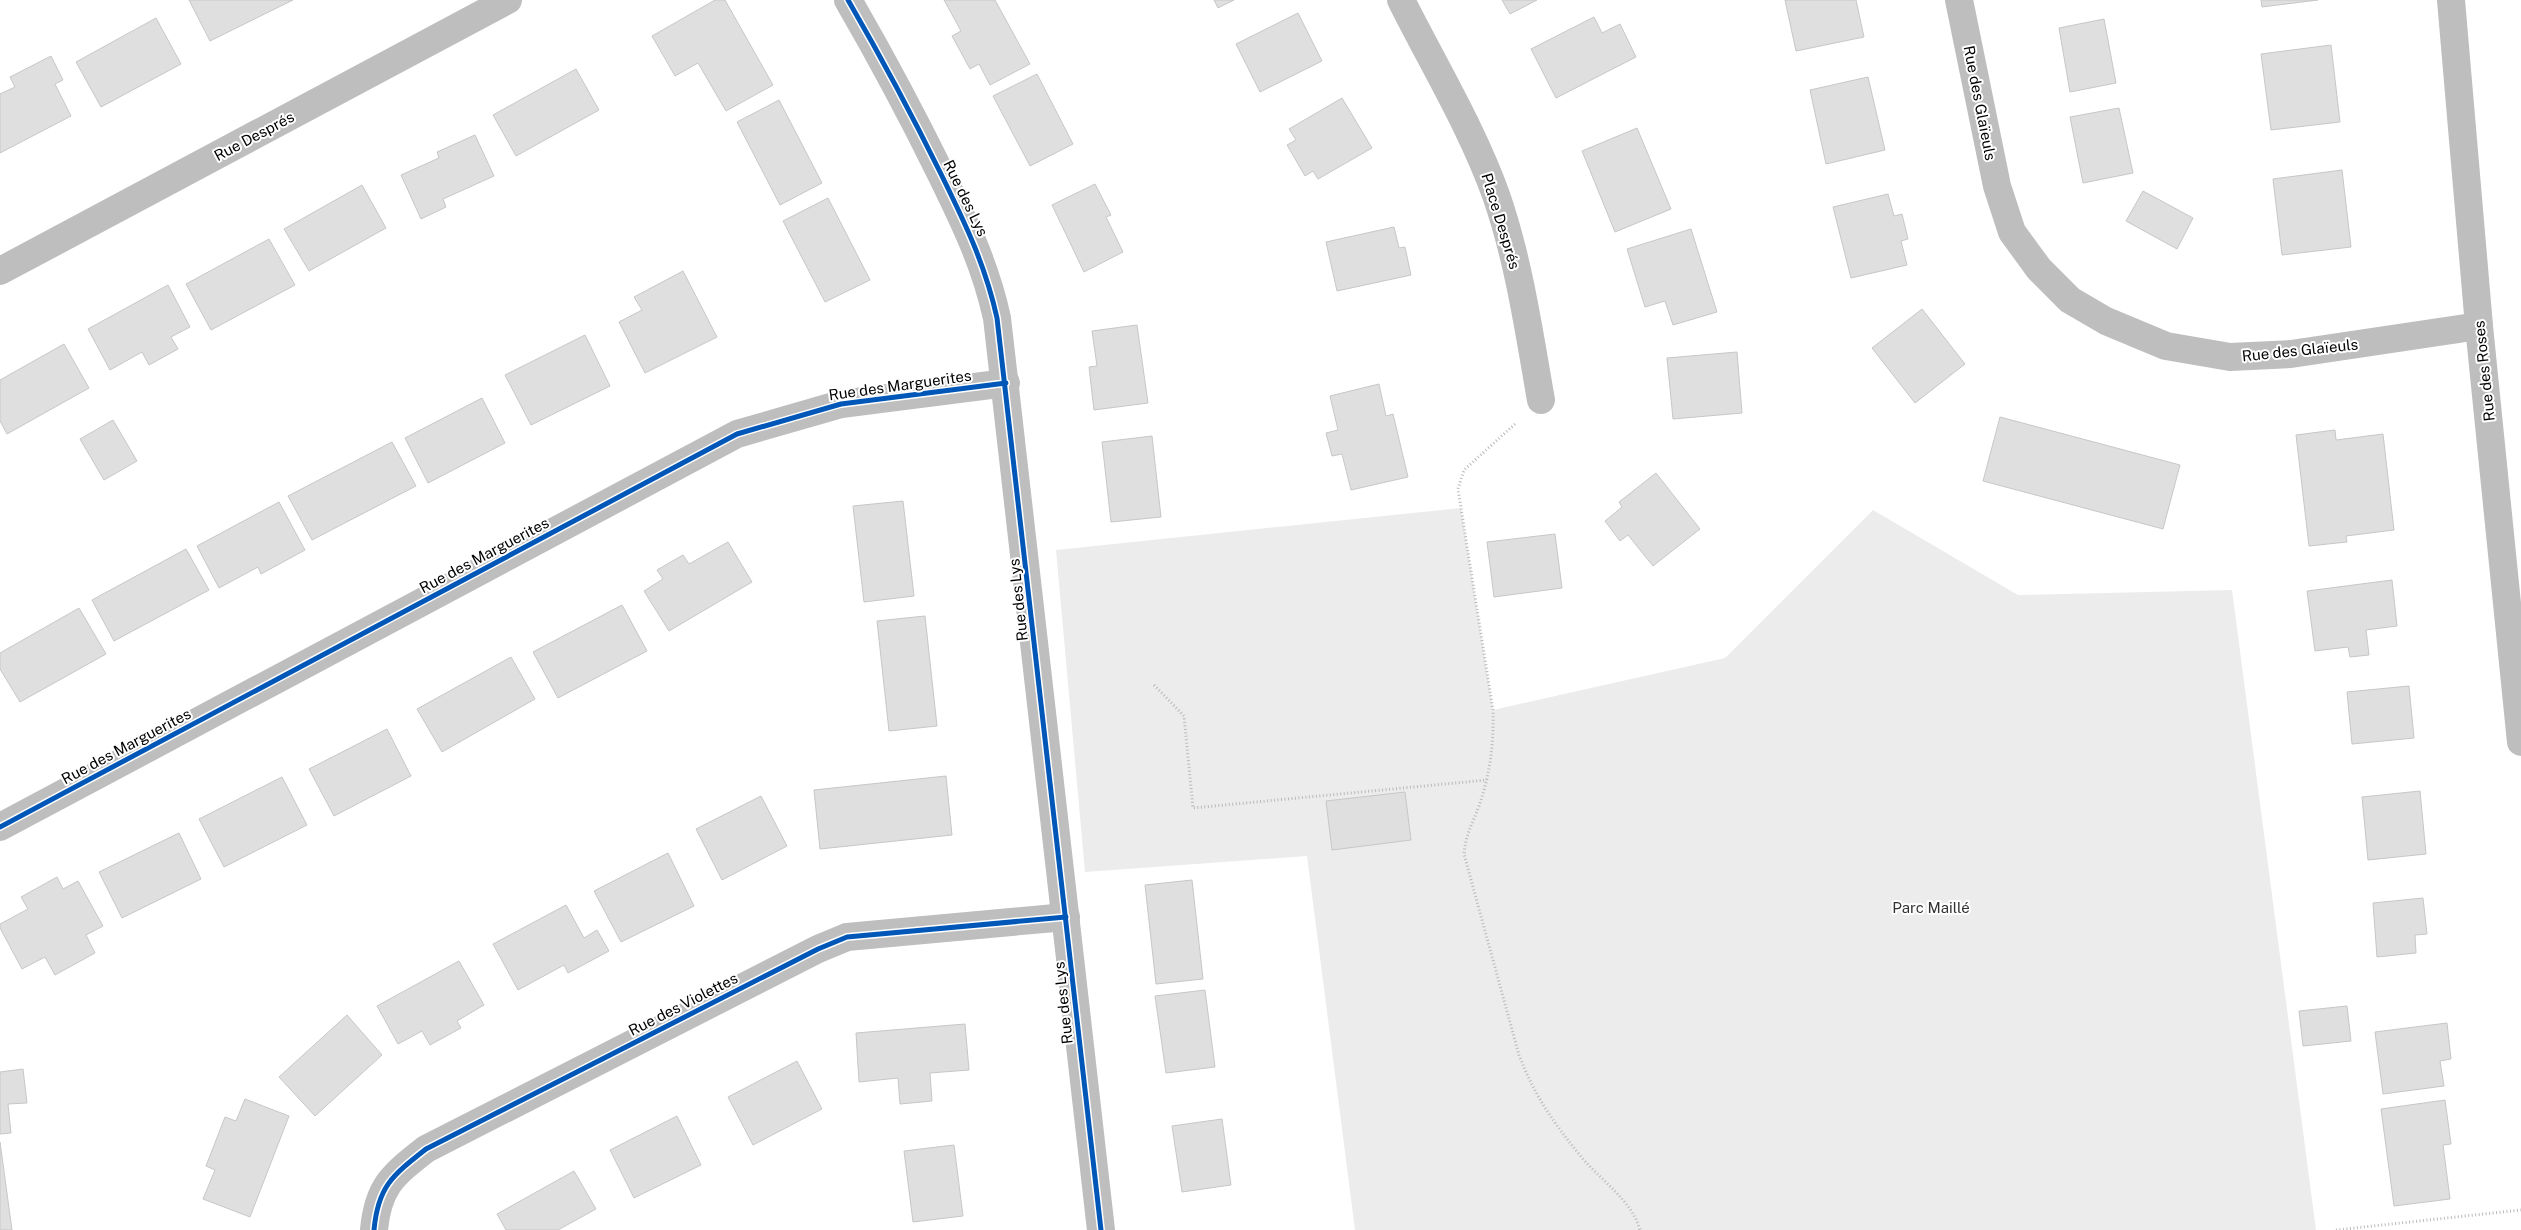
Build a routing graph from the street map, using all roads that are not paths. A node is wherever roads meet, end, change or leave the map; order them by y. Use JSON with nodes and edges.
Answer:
{"nodes":[{"id":1,"x":508,"y":0,"type":"edge"},
{"id":2,"x":848,"y":0,"type":"edge"},
{"id":3,"x":1401,"y":0,"type":"edge"},
{"id":4,"x":1959,"y":0,"type":"edge"},
{"id":5,"x":2451,"y":0,"type":"edge"},
{"id":6,"x":0,"y":271,"type":"edge"},
{"id":7,"x":2479,"y":326,"type":"junction"},
{"id":8,"x":1006,"y":383,"type":"junction"},
{"id":9,"x":1541,"y":400,"type":"road end"},
{"id":10,"x":2521,"y":742,"type":"edge"},
{"id":11,"x":0,"y":827,"type":"edge"},
{"id":12,"x":1066,"y":917,"type":"junction"},
{"id":13,"x":374,"y":1230,"type":"edge"},
{"id":14,"x":1100,"y":1230,"type":"edge"}],
"edges":[{"from":1,"to":6,"type":"street","name":"Rue Després"},
{"from":2,"to":8,"type":"street","name":"Rue des Lys"},
{"from":3,"to":9,"type":"street","name":"Place Després"},
{"from":4,"to":7,"type":"street","name":"Rue des Glaïeuls"},
{"from":5,"to":7,"type":"street","name":"Rue des Roses"},
{"from":7,"to":10,"type":"street","name":"Rue des Roses"},
{"from":8,"to":11,"type":"street","name":"Rue des Marguerites"},
{"from":8,"to":12,"type":"street","name":"Rue des Lys"},
{"from":12,"to":13,"type":"street","name":"Rue des Violettes"},
{"from":12,"to":14,"type":"street","name":"Rue des Lys"}]}
